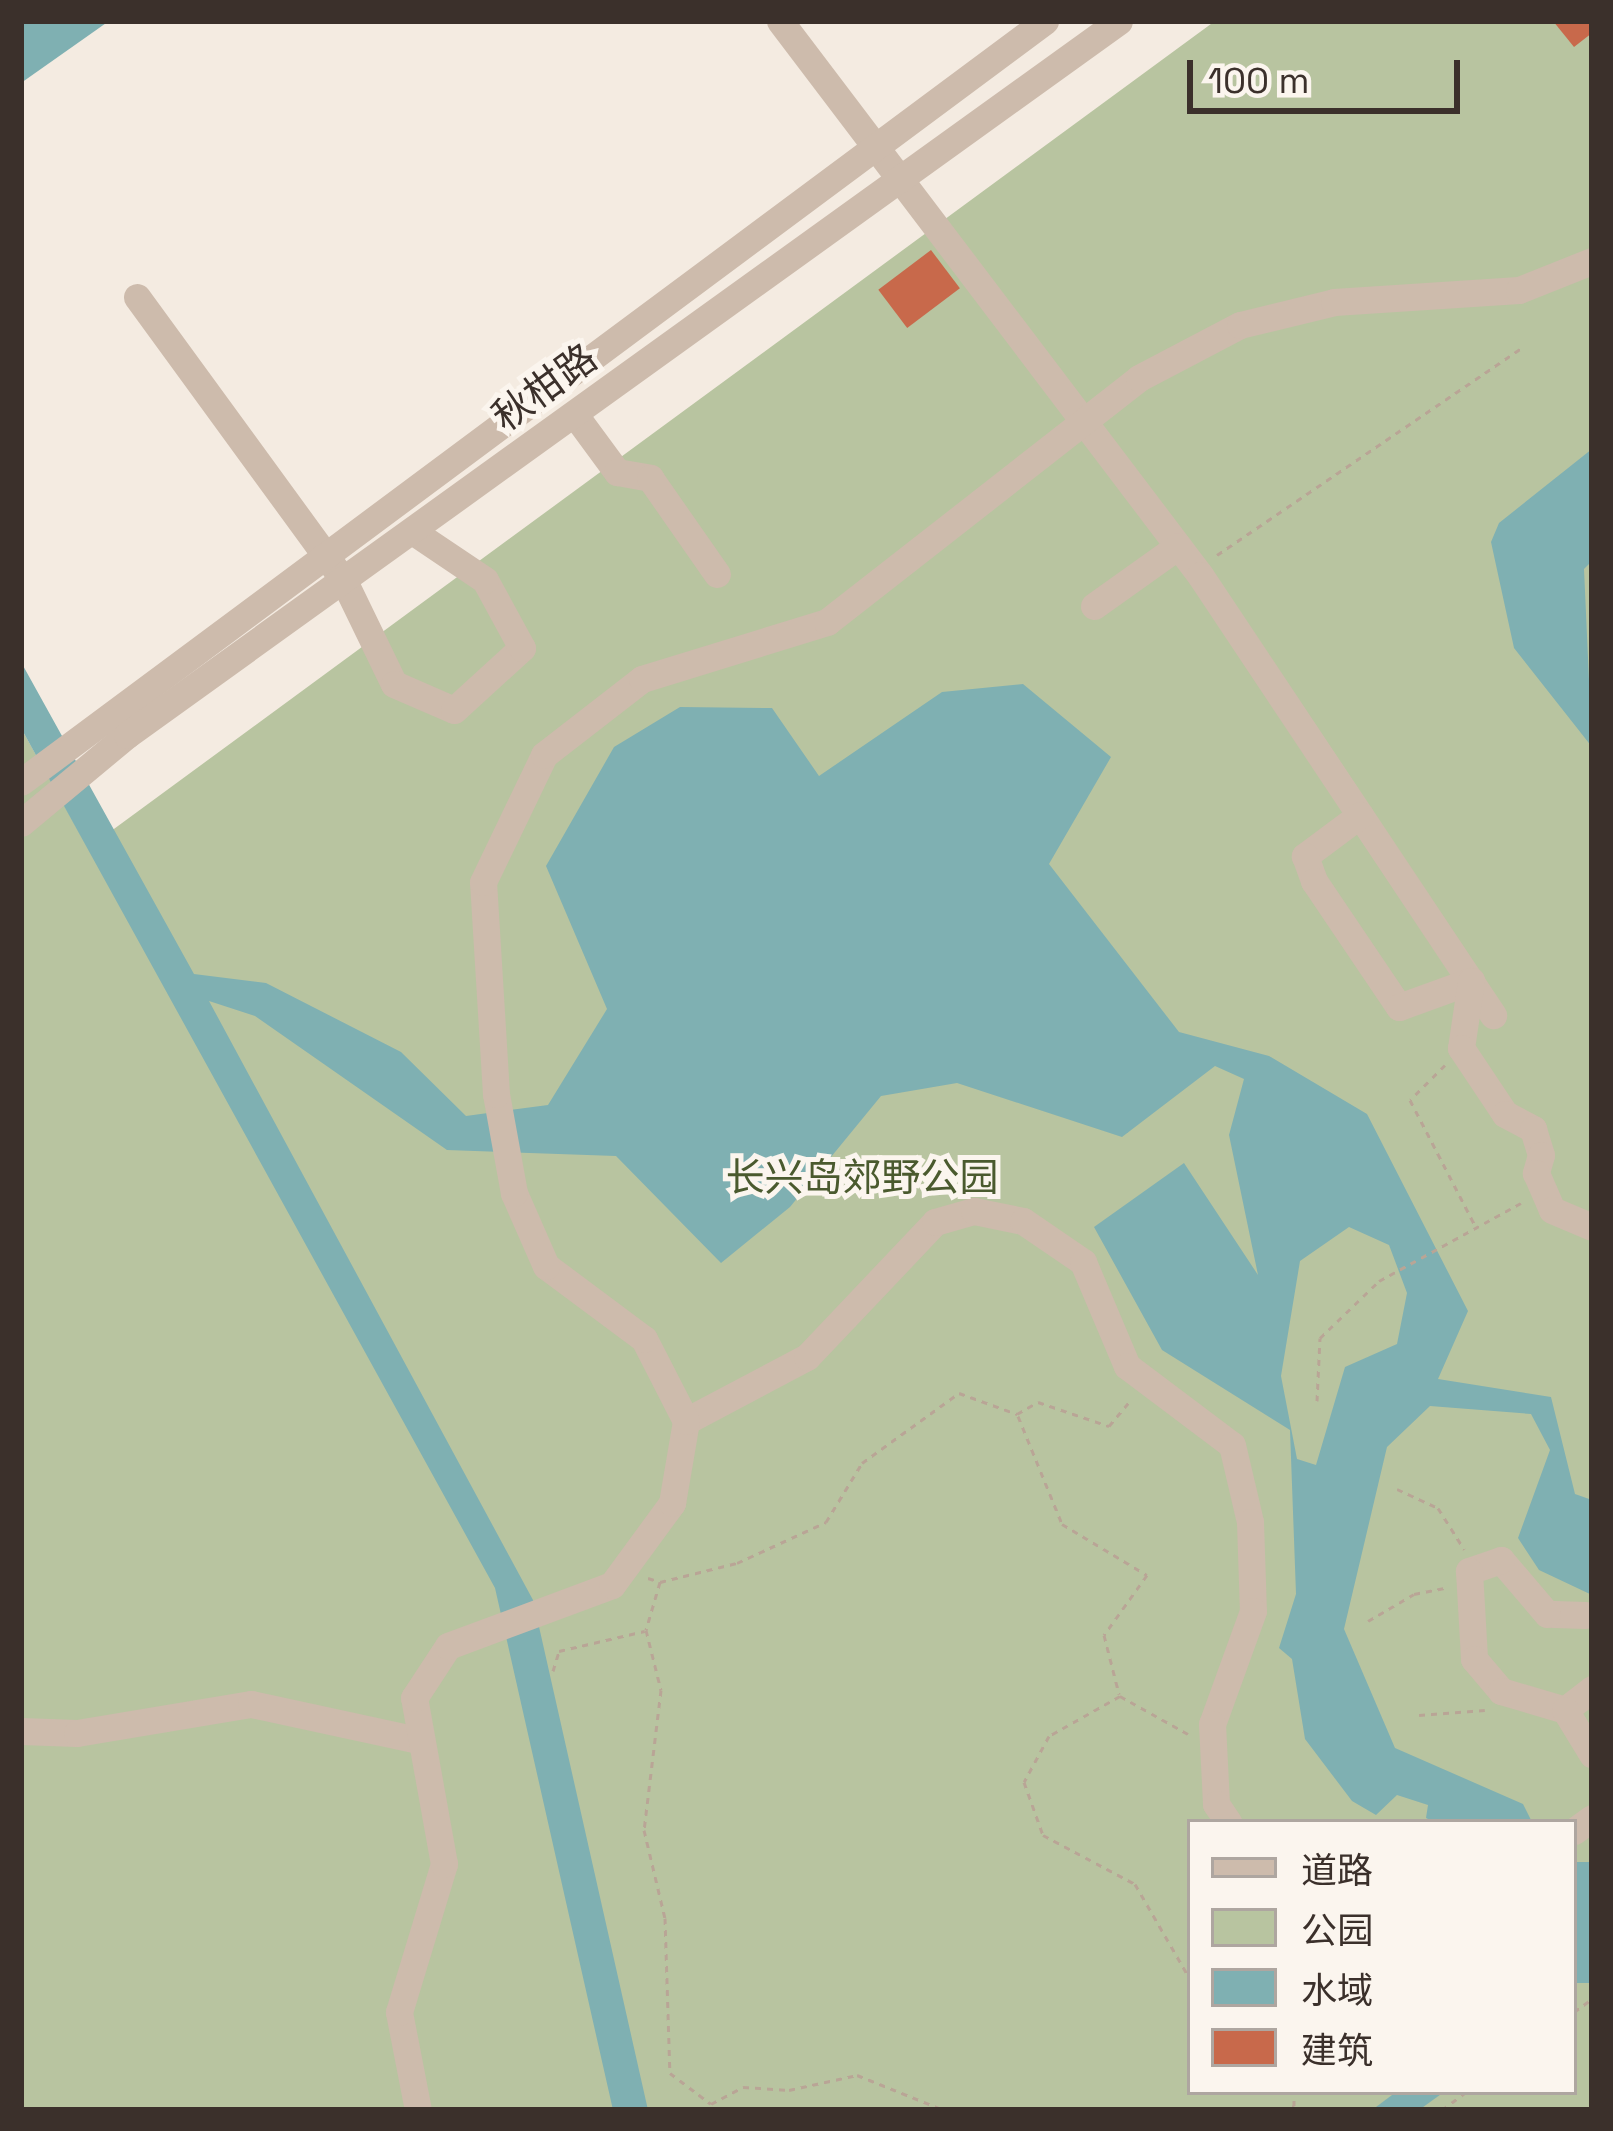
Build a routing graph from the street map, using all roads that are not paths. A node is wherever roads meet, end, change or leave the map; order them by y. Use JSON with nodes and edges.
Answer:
{"nodes":[{"id":1,"x":780,"y":21,"type":"edge"},
{"id":2,"x":1045,"y":21,"type":"edge"},
{"id":3,"x":1119,"y":21,"type":"edge"},
{"id":4,"x":873,"y":146,"type":"junction"},
{"id":5,"x":901,"y":181,"type":"junction"},
{"id":6,"x":1592,"y":261,"type":"edge"},
{"id":7,"x":136,"y":297,"type":"dead end"},
{"id":8,"x":574,"y":415,"type":"junction"},
{"id":9,"x":1083,"y":420,"type":"junction"},
{"id":10,"x":412,"y":531,"type":"junction"},
{"id":11,"x":1178,"y":546,"type":"junction"},
{"id":12,"x":324,"y":550,"type":"junction"},
{"id":13,"x":717,"y":574,"type":"dead end"},
{"id":14,"x":344,"y":581,"type":"junction"},
{"id":15,"x":1094,"y":606,"type":"dead end"},
{"id":16,"x":21,"y":782,"type":"edge"},
{"id":17,"x":1360,"y":814,"type":"junction"},
{"id":18,"x":23,"y":822,"type":"edge"},
{"id":19,"x":1471,"y":982,"type":"junction"},
{"id":20,"x":1493,"y":1015,"type":"dead end"},
{"id":21,"x":1592,"y":1226,"type":"edge"},
{"id":22,"x":686,"y":1421,"type":"junction"},
{"id":23,"x":1586,"y":1615,"type":"dead end"},
{"id":24,"x":1592,"y":1689,"type":"edge"},
{"id":25,"x":1565,"y":1710,"type":"junction"},
{"id":26,"x":21,"y":1731,"type":"edge"},
{"id":27,"x":417,"y":1739,"type":"junction"},
{"id":28,"x":1592,"y":1754,"type":"edge"},
{"id":29,"x":1226,"y":1819,"type":"edge"},
{"id":30,"x":418,"y":2110,"type":"edge"}],
"edges":[{"from":1,"to":4,"type":"street"},
{"from":2,"to":4,"type":"street","name":"秋柑路"},
{"from":3,"to":5,"type":"street","name":"秋柑路"},
{"from":4,"to":5,"type":"street"},
{"from":4,"to":12,"type":"street","name":"秋柑路"},
{"from":5,"to":8,"type":"street","name":"秋柑路"},
{"from":5,"to":9,"type":"street"},
{"from":6,"to":9,"type":"street"},
{"from":7,"to":12,"type":"street"},
{"from":8,"to":10,"type":"street","name":"秋柑路"},
{"from":8,"to":13,"type":"street"},
{"from":9,"to":11,"type":"street"},
{"from":9,"to":22,"type":"street"},
{"from":10,"to":14,"type":"street","name":"秋柑路"},
{"from":10,"to":14,"type":"street"},
{"from":11,"to":15,"type":"street"},
{"from":11,"to":17,"type":"street"},
{"from":12,"to":14,"type":"street"},
{"from":12,"to":16,"type":"street","name":"秋柑路"},
{"from":14,"to":18,"type":"street","name":"秋柑路"},
{"from":17,"to":19,"type":"street"},
{"from":17,"to":19,"type":"street"},
{"from":19,"to":20,"type":"street"},
{"from":19,"to":21,"type":"street"},
{"from":22,"to":27,"type":"street"},
{"from":22,"to":29,"type":"street"},
{"from":23,"to":25,"type":"street"},
{"from":24,"to":25,"type":"street"},
{"from":25,"to":28,"type":"street"},
{"from":26,"to":27,"type":"street"},
{"from":27,"to":30,"type":"street"}]}
